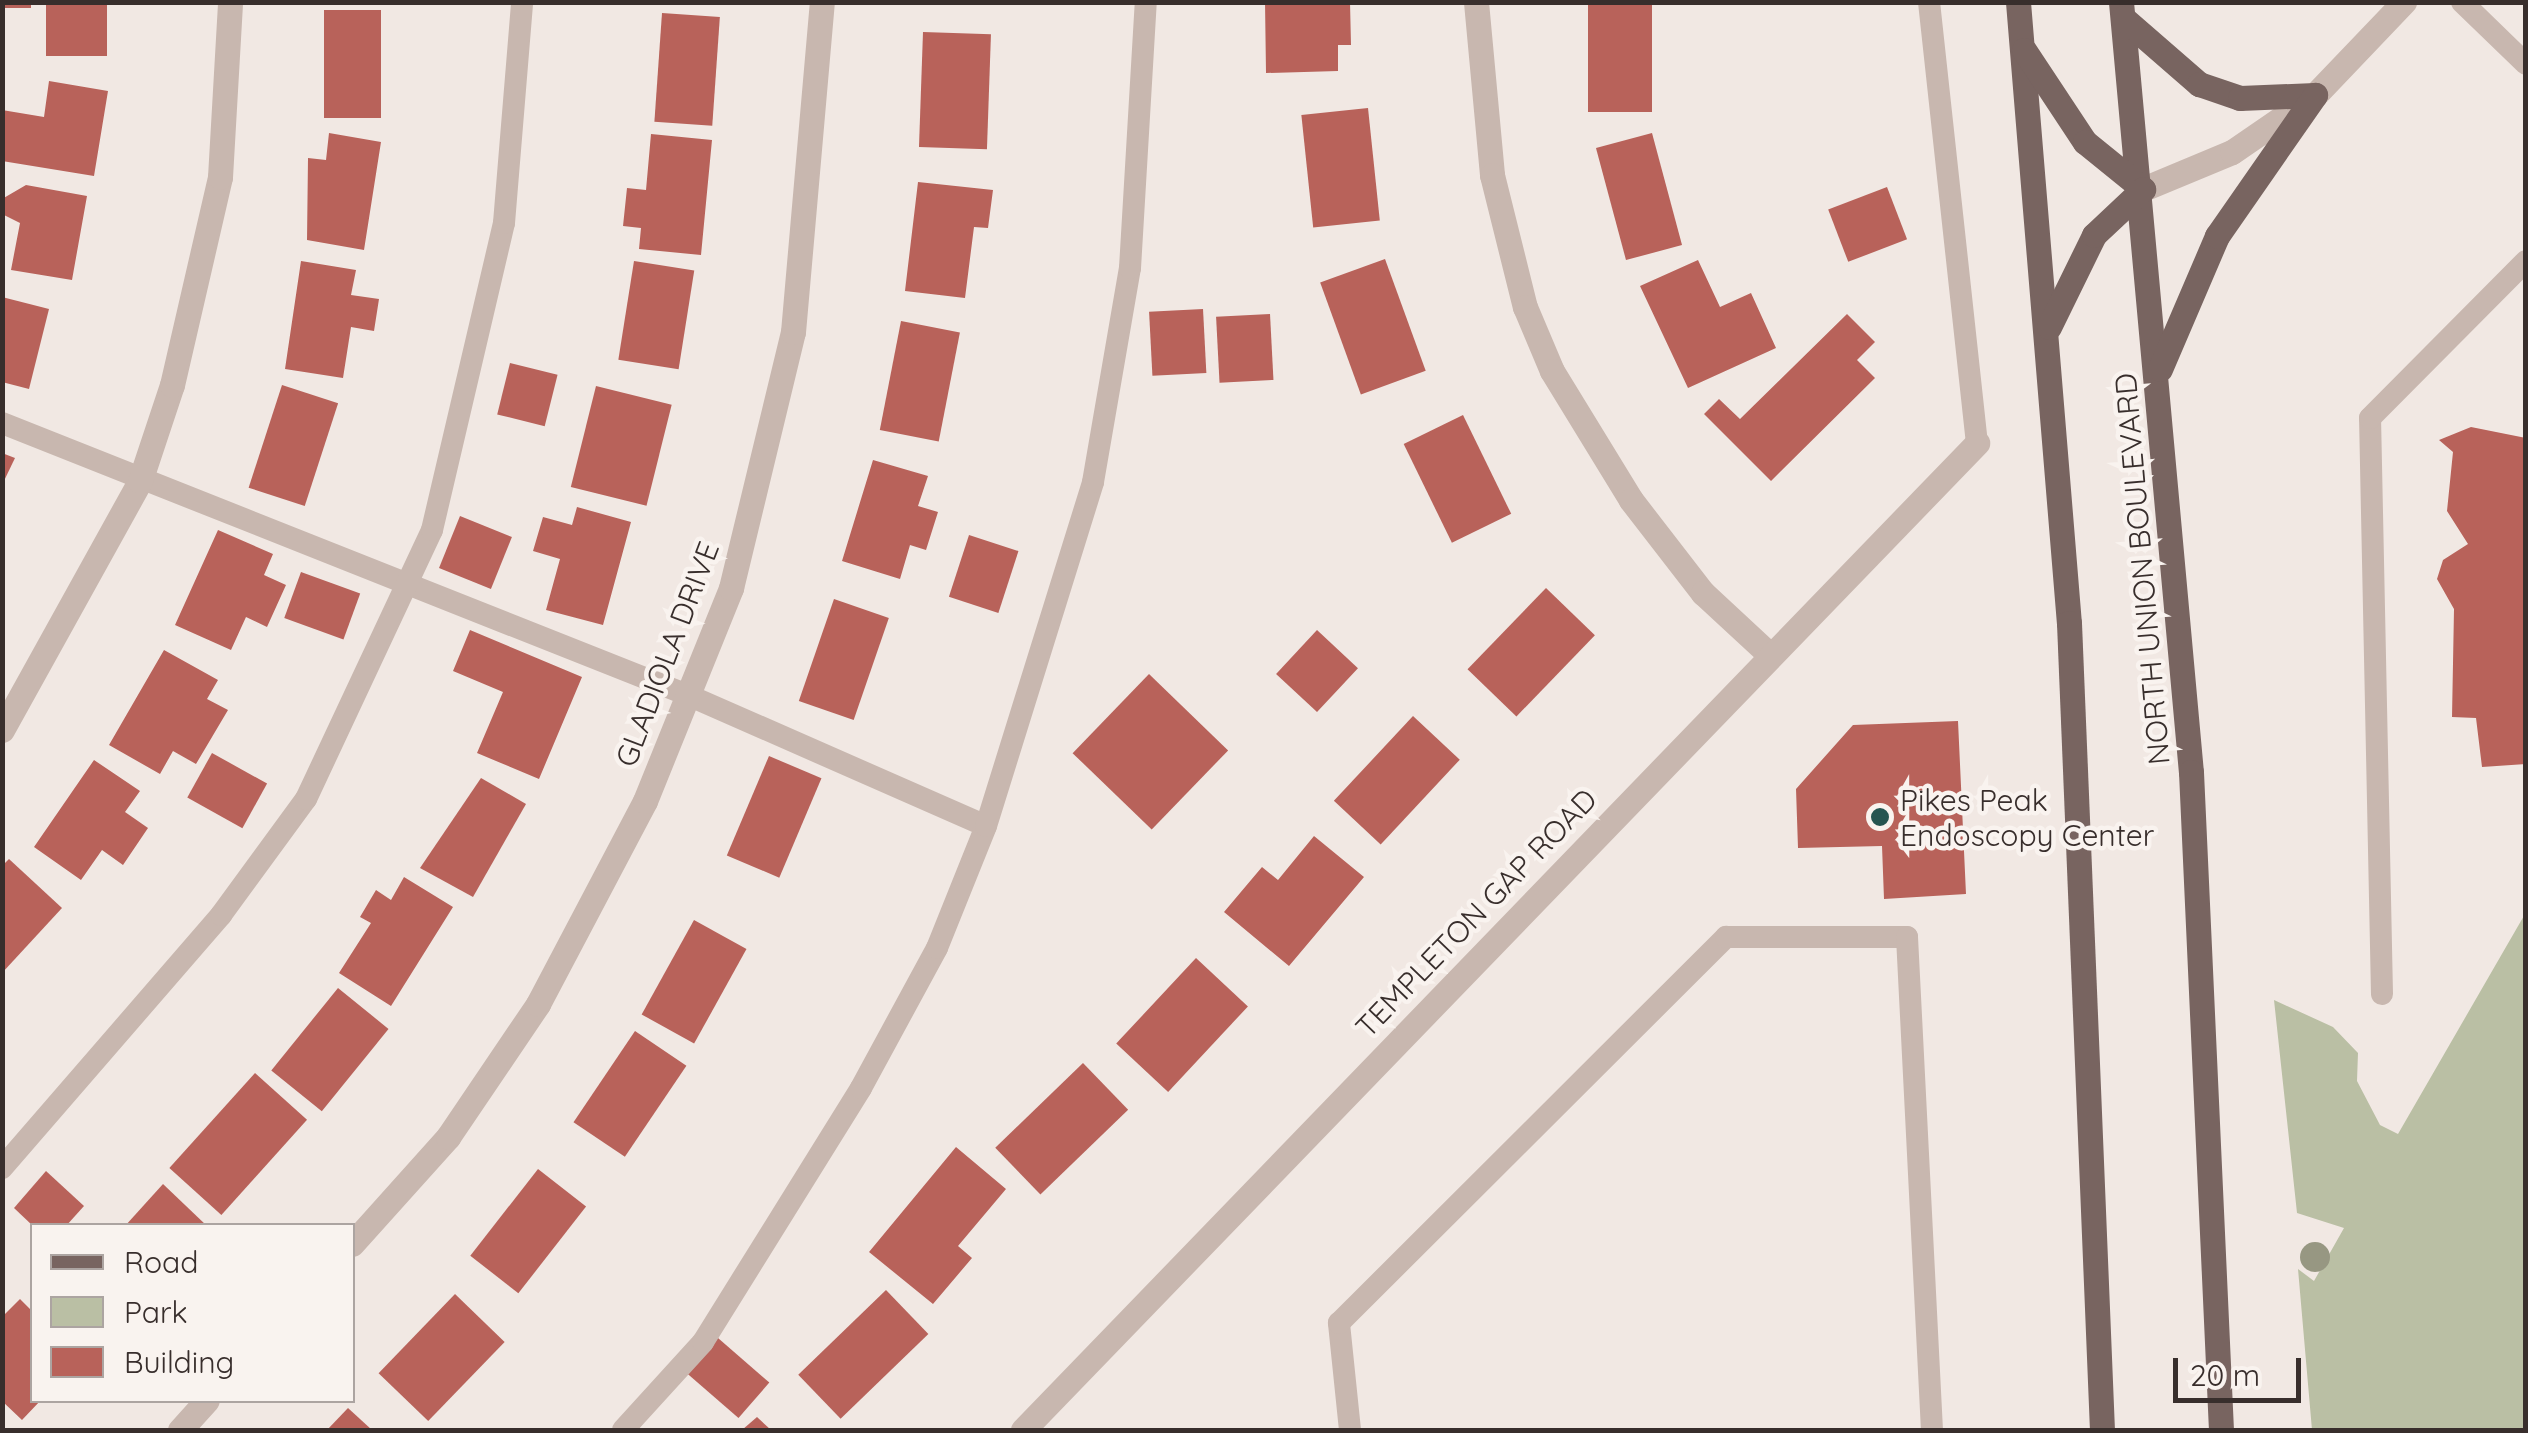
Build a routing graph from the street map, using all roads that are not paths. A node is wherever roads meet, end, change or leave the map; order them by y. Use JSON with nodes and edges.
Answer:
{"nodes":[{"id":1,"x":230,"y":2,"type":"edge"},
{"id":2,"x":522,"y":2,"type":"edge"},
{"id":3,"x":822,"y":2,"type":"edge"},
{"id":4,"x":1146,"y":2,"type":"edge"},
{"id":5,"x":1476,"y":2,"type":"edge"},
{"id":6,"x":1928,"y":2,"type":"edge"},
{"id":7,"x":2018,"y":2,"type":"edge"},
{"id":8,"x":2404,"y":2,"type":"edge"},
{"id":9,"x":2462,"y":2,"type":"edge"},
{"id":10,"x":2122,"y":10,"type":"edge"},
{"id":11,"x":2022,"y":47,"type":"junction"},
{"id":12,"x":2526,"y":64,"type":"edge"},
{"id":13,"x":2314,"y":95,"type":"junction"},
{"id":14,"x":2143,"y":189,"type":"junction"},
{"id":15,"x":2526,"y":262,"type":"edge"},
{"id":16,"x":2048,"y":328,"type":"junction"},
{"id":17,"x":2158,"y":373,"type":"junction"},
{"id":18,"x":2,"y":423,"type":"edge"},
{"id":19,"x":1977,"y":443,"type":"joint"},
{"id":20,"x":140,"y":481,"type":"junction"},
{"id":21,"x":406,"y":586,"type":"junction"},
{"id":22,"x":1770,"y":655,"type":"junction"},
{"id":23,"x":690,"y":696,"type":"junction"},
{"id":24,"x":2,"y":730,"type":"edge"},
{"id":25,"x":986,"y":826,"type":"junction"},
{"id":26,"x":2382,"y":994,"type":"dead end"},
{"id":27,"x":2,"y":1168,"type":"edge"},
{"id":28,"x":355,"y":1241,"type":"edge"},
{"id":29,"x":205,"y":1403,"type":"edge"},
{"id":30,"x":180,"y":1430,"type":"edge"},
{"id":31,"x":623,"y":1430,"type":"edge"},
{"id":32,"x":1023,"y":1430,"type":"edge"},
{"id":33,"x":1350,"y":1430,"type":"edge"},
{"id":34,"x":1932,"y":1430,"type":"edge"},
{"id":35,"x":2102,"y":1430,"type":"edge"},
{"id":36,"x":2221,"y":1430,"type":"edge"}],
"edges":[{"from":1,"to":20,"type":"street"},
{"from":2,"to":21,"type":"lane"},
{"from":3,"to":23,"type":"street","name":"GLADIOLA DRIVE"},
{"from":4,"to":25,"type":"lane"},
{"from":5,"to":22,"type":"street"},
{"from":6,"to":19,"type":"lane"},
{"from":7,"to":11,"type":"main road"},
{"from":8,"to":13,"type":"street"},
{"from":9,"to":12,"type":"lane"},
{"from":10,"to":13,"type":"main road"},
{"from":10,"to":14,"type":"main road","name":"NORTH UNION BOULEVARD"},
{"from":11,"to":14,"type":"main road"},
{"from":11,"to":16,"type":"main road"},
{"from":13,"to":14,"type":"street"},
{"from":13,"to":17,"type":"main road"},
{"from":14,"to":16,"type":"main road"},
{"from":14,"to":17,"type":"main road","name":"NORTH UNION BOULEVARD"},
{"from":15,"to":26,"type":"lane"},
{"from":16,"to":35,"type":"main road"},
{"from":17,"to":36,"type":"main road","name":"NORTH UNION BOULEVARD"},
{"from":18,"to":20,"type":"lane"},
{"from":19,"to":22,"type":"street","name":"TEMPLETON GAP ROAD"},
{"from":20,"to":21,"type":"lane"},
{"from":20,"to":24,"type":"street"},
{"from":21,"to":23,"type":"lane"},
{"from":21,"to":27,"type":"lane"},
{"from":22,"to":32,"type":"street","name":"TEMPLETON GAP ROAD"},
{"from":23,"to":25,"type":"lane"},
{"from":23,"to":28,"type":"street","name":"GLADIOLA DRIVE"},
{"from":25,"to":31,"type":"lane"},
{"from":29,"to":30,"type":"street"},
{"from":33,"to":34,"type":"lane"}]}
